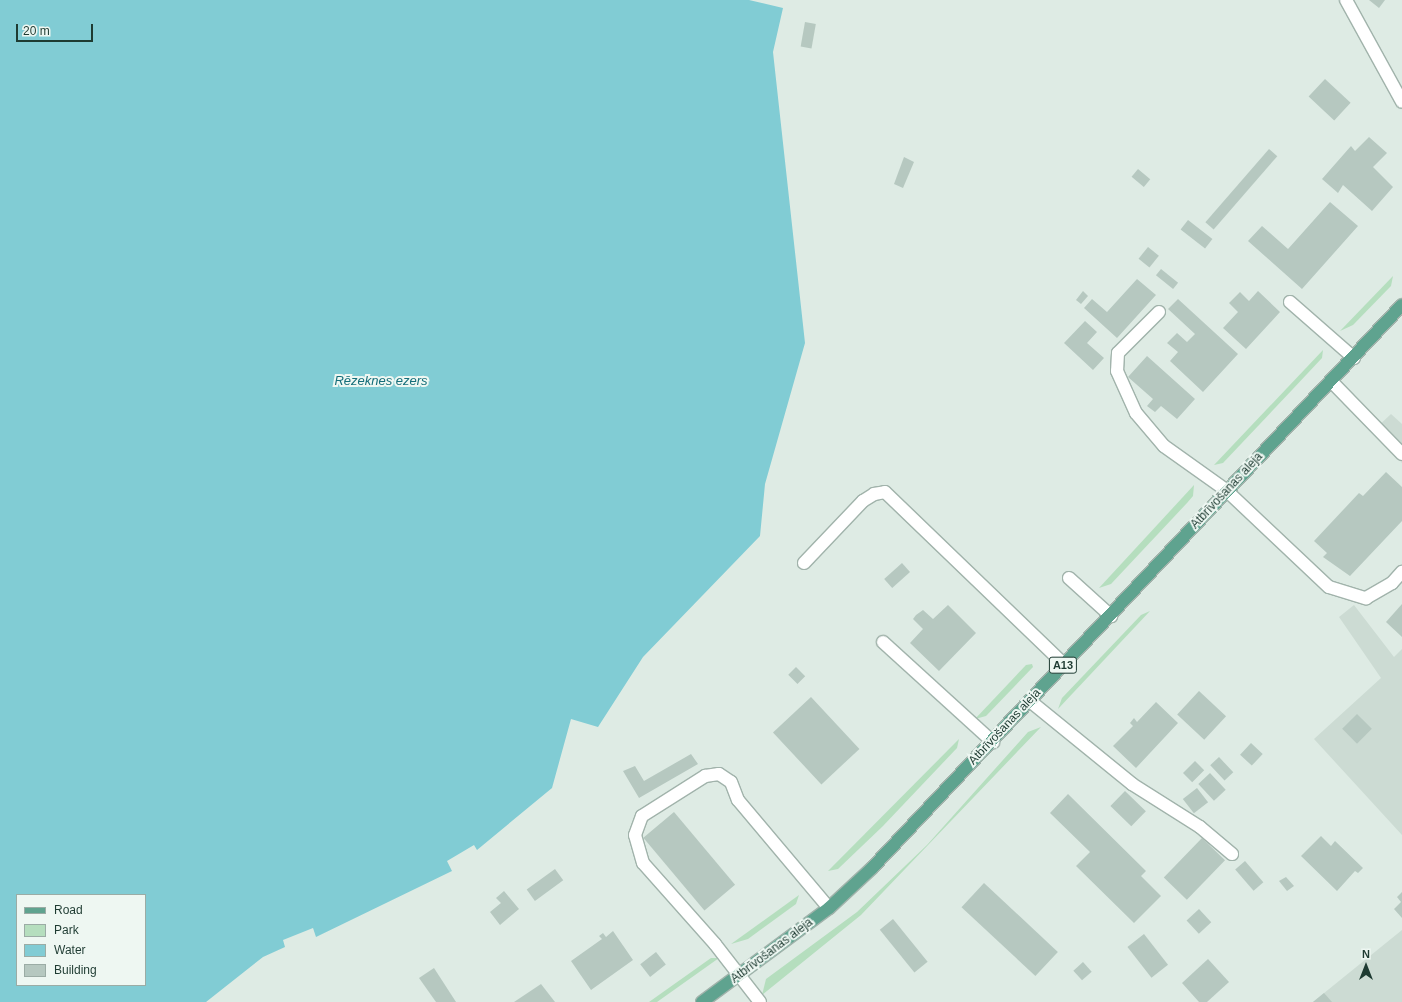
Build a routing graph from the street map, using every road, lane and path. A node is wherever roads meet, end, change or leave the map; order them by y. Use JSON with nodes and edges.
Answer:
{"nodes":[{"id":1,"x":1346,"y":0,"type":"edge"},
{"id":2,"x":1402,"y":102,"type":"edge"},
{"id":3,"x":1290,"y":302,"type":"dead end"},
{"id":4,"x":1402,"y":307,"type":"edge"},
{"id":5,"x":1159,"y":312,"type":"dead end"},
{"id":6,"x":1354,"y":358,"type":"junction"},
{"id":7,"x":1331,"y":381,"type":"junction"},
{"id":8,"x":1402,"y":454,"type":"edge"},
{"id":9,"x":1227,"y":491,"type":"junction"},
{"id":10,"x":804,"y":563,"type":"dead end"},
{"id":11,"x":1402,"y":572,"type":"edge"},
{"id":12,"x":1069,"y":578,"type":"dead end"},
{"id":13,"x":1110,"y":616,"type":"junction"},
{"id":14,"x":882,"y":642,"type":"dead end"},
{"id":15,"x":1064,"y":664,"type":"junction"},
{"id":16,"x":1030,"y":701,"type":"junction"},
{"id":17,"x":993,"y":742,"type":"junction"},
{"id":18,"x":1232,"y":854,"type":"dead end"},
{"id":19,"x":829,"y":908,"type":"junction"},
{"id":20,"x":740,"y":976,"type":"junction"},
{"id":21,"x":702,"y":1002,"type":"edge"},
{"id":22,"x":760,"y":1002,"type":"edge"}],
"edges":[{"from":1,"to":2,"type":"lane"},
{"from":3,"to":6,"type":"lane"},
{"from":4,"to":6,"type":"main road","name":"Atbrīvošanas aleja","number":"A13"},
{"from":5,"to":9,"type":"lane"},
{"from":6,"to":7,"type":"main road","name":"Atbrīvošanas aleja","number":"A13"},
{"from":7,"to":8,"type":"lane"},
{"from":7,"to":9,"type":"main road","name":"Atbrīvošanas aleja","number":"A13"},
{"from":9,"to":11,"type":"lane"},
{"from":9,"to":13,"type":"main road","name":"Atbrīvošanas aleja","number":"A13"},
{"from":10,"to":15,"type":"lane"},
{"from":12,"to":13,"type":"lane"},
{"from":13,"to":15,"type":"main road","name":"Atbrīvošanas aleja","number":"A13"},
{"from":14,"to":17,"type":"lane"},
{"from":15,"to":16,"type":"main road","name":"Atbrīvošanas aleja","number":"A13"},
{"from":16,"to":17,"type":"main road","name":"Atbrīvošanas aleja","number":"A13"},
{"from":16,"to":18,"type":"lane"},
{"from":17,"to":19,"type":"main road","name":"Atbrīvošanas aleja","number":"A13"},
{"from":19,"to":20,"type":"main road","name":"Atbrīvošanas aleja","number":"A13"},
{"from":19,"to":20,"type":"lane"},
{"from":20,"to":21,"type":"main road","name":"Atbrīvošanas aleja","number":"A13"},
{"from":20,"to":22,"type":"lane"}]}
